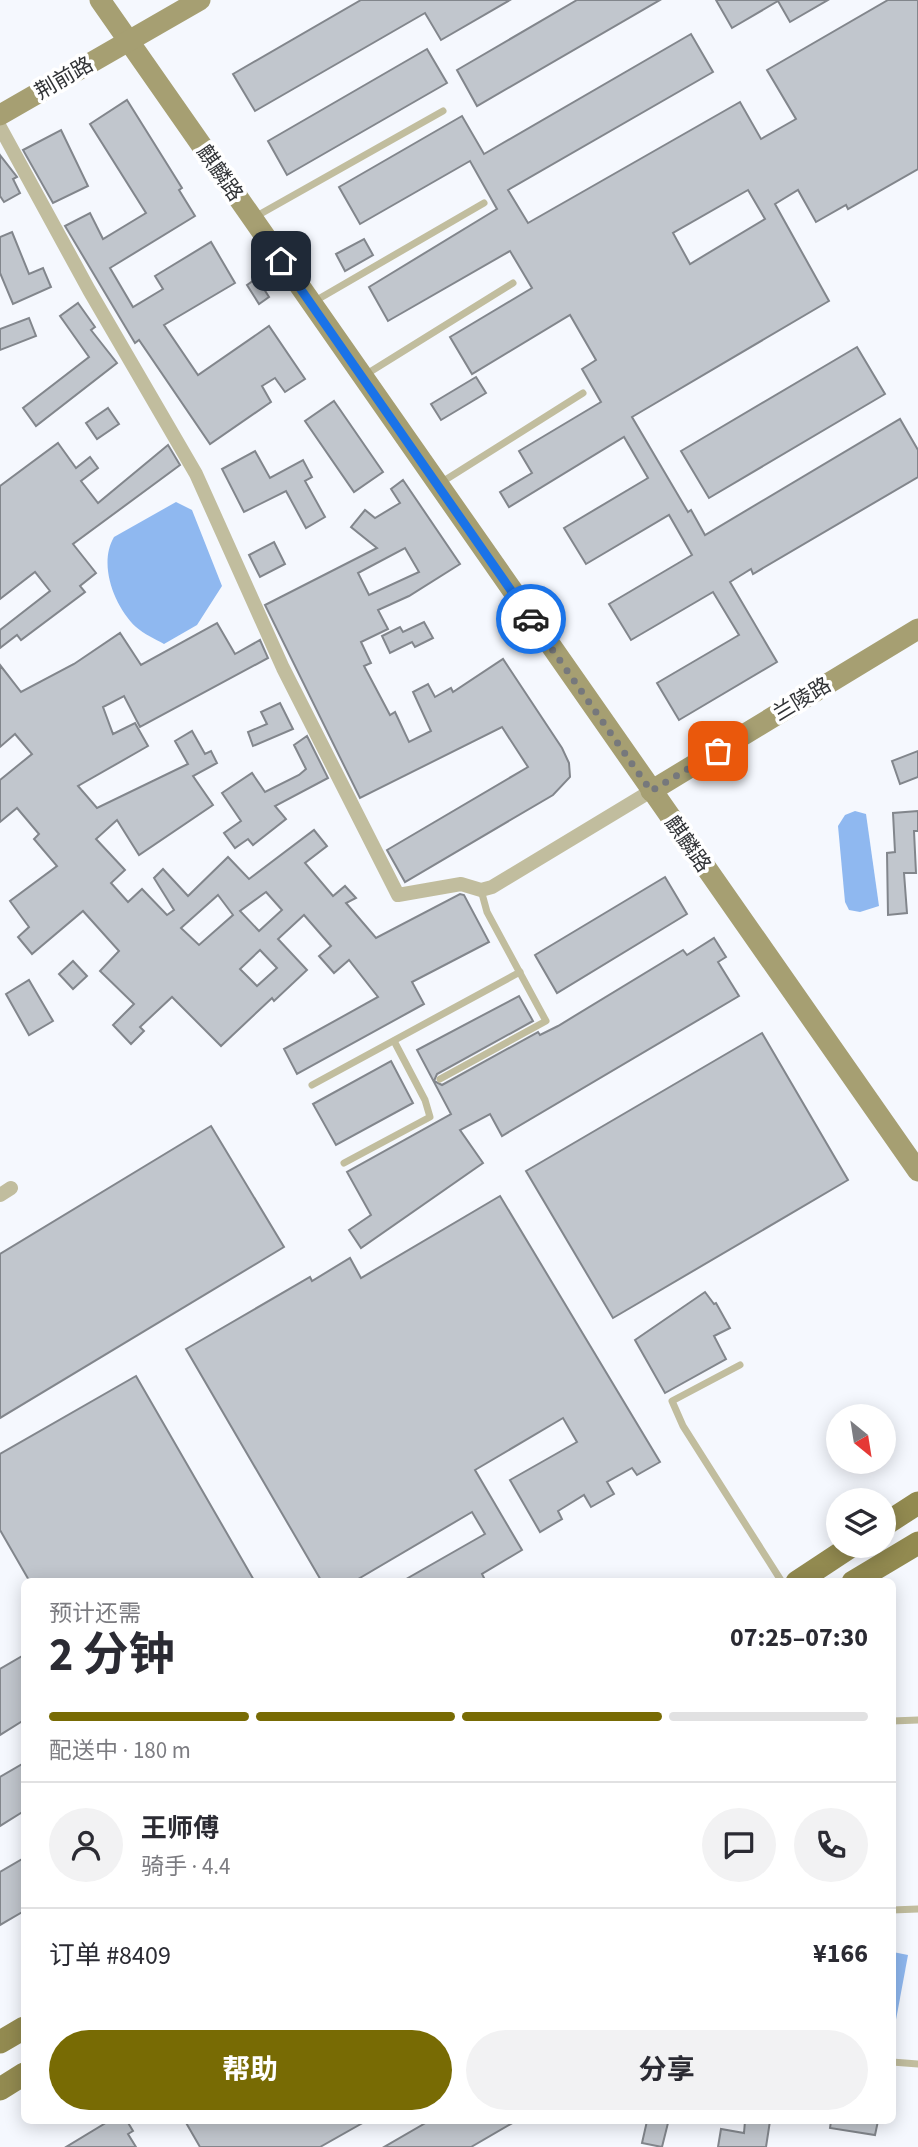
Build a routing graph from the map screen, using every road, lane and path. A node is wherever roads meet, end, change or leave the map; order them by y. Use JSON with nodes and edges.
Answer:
{"nodes":[{"id":1,"x":100,"y":0,"type":"edge"},
{"id":2,"x":200,"y":0,"type":"edge"},
{"id":3,"x":129,"y":42,"type":"junction"},
{"id":4,"x":443,"y":111,"type":"dead end"},
{"id":5,"x":0,"y":115,"type":"edge"},
{"id":6,"x":0,"y":127,"type":"edge"},
{"id":7,"x":484,"y":203,"type":"dead end"},
{"id":8,"x":252,"y":219,"type":"junction"},
{"id":9,"x":513,"y":283,"type":"dead end"},
{"id":10,"x":311,"y":303,"type":"junction"},
{"id":11,"x":362,"y":377,"type":"junction"},
{"id":12,"x":583,"y":393,"type":"dead end"},
{"id":13,"x":438,"y":485,"type":"junction"},
{"id":14,"x":918,"y":629,"type":"edge"},
{"id":15,"x":651,"y":791,"type":"junction"},
{"id":16,"x":481,"y":890,"type":"junction"},
{"id":17,"x":520,"y":972,"type":"junction"},
{"id":18,"x":394,"y":1041,"type":"junction"},
{"id":19,"x":440,"y":1079,"type":"dead end"},
{"id":20,"x":312,"y":1085,"type":"dead end"},
{"id":21,"x":344,"y":1163,"type":"dead end"},
{"id":22,"x":918,"y":1171,"type":"edge"},
{"id":23,"x":740,"y":1365,"type":"dead end"},
{"id":24,"x":918,"y":1503,"type":"edge"},
{"id":25,"x":896,"y":1517,"type":"edge"},
{"id":26,"x":918,"y":1544,"type":"edge"},
{"id":27,"x":833,"y":1558,"type":"edge"},
{"id":28,"x":779,"y":1578,"type":"edge"},
{"id":29,"x":803,"y":1578,"type":"edge"},
{"id":30,"x":860,"y":1578,"type":"edge"},
{"id":31,"x":918,"y":1720,"type":"edge"},
{"id":32,"x":896,"y":1721,"type":"edge"},
{"id":33,"x":918,"y":1909,"type":"edge"},
{"id":34,"x":896,"y":1910,"type":"edge"},
{"id":35,"x":21,"y":2030,"type":"edge"},
{"id":36,"x":0,"y":2042,"type":"edge"},
{"id":37,"x":896,"y":2062,"type":"edge"},
{"id":38,"x":918,"y":2064,"type":"edge"},
{"id":39,"x":21,"y":2076,"type":"edge"},
{"id":40,"x":0,"y":2088,"type":"edge"}],
"edges":[{"from":1,"to":3,"type":"street","name":"麒麟路"},
{"from":2,"to":3,"type":"street","name":"荆前路"},
{"from":3,"to":5,"type":"street","name":"荆前路"},
{"from":3,"to":8,"type":"street","name":"麒麟路"},
{"from":4,"to":8,"type":"lane"},
{"from":6,"to":16,"type":"street"},
{"from":7,"to":10,"type":"lane"},
{"from":8,"to":10,"type":"street","name":"麒麟路"},
{"from":9,"to":11,"type":"lane"},
{"from":10,"to":11,"type":"street","name":"麒麟路"},
{"from":11,"to":13,"type":"street","name":"麒麟路"},
{"from":12,"to":13,"type":"lane"},
{"from":13,"to":15,"type":"street","name":"麒麟路"},
{"from":14,"to":15,"type":"street","name":"兰陵路"},
{"from":15,"to":16,"type":"street"},
{"from":15,"to":22,"type":"street","name":"麒麟路"},
{"from":16,"to":17,"type":"lane"},
{"from":17,"to":18,"type":"lane"},
{"from":17,"to":19,"type":"lane"},
{"from":18,"to":20,"type":"lane"},
{"from":18,"to":21,"type":"lane"},
{"from":23,"to":28,"type":"lane"},
{"from":24,"to":25,"type":"main road"},
{"from":26,"to":30,"type":"main road"},
{"from":27,"to":29,"type":"main road"},
{"from":31,"to":32,"type":"lane"},
{"from":33,"to":34,"type":"lane"},
{"from":35,"to":36,"type":"main road"},
{"from":37,"to":38,"type":"lane"},
{"from":39,"to":40,"type":"main road"}]}
